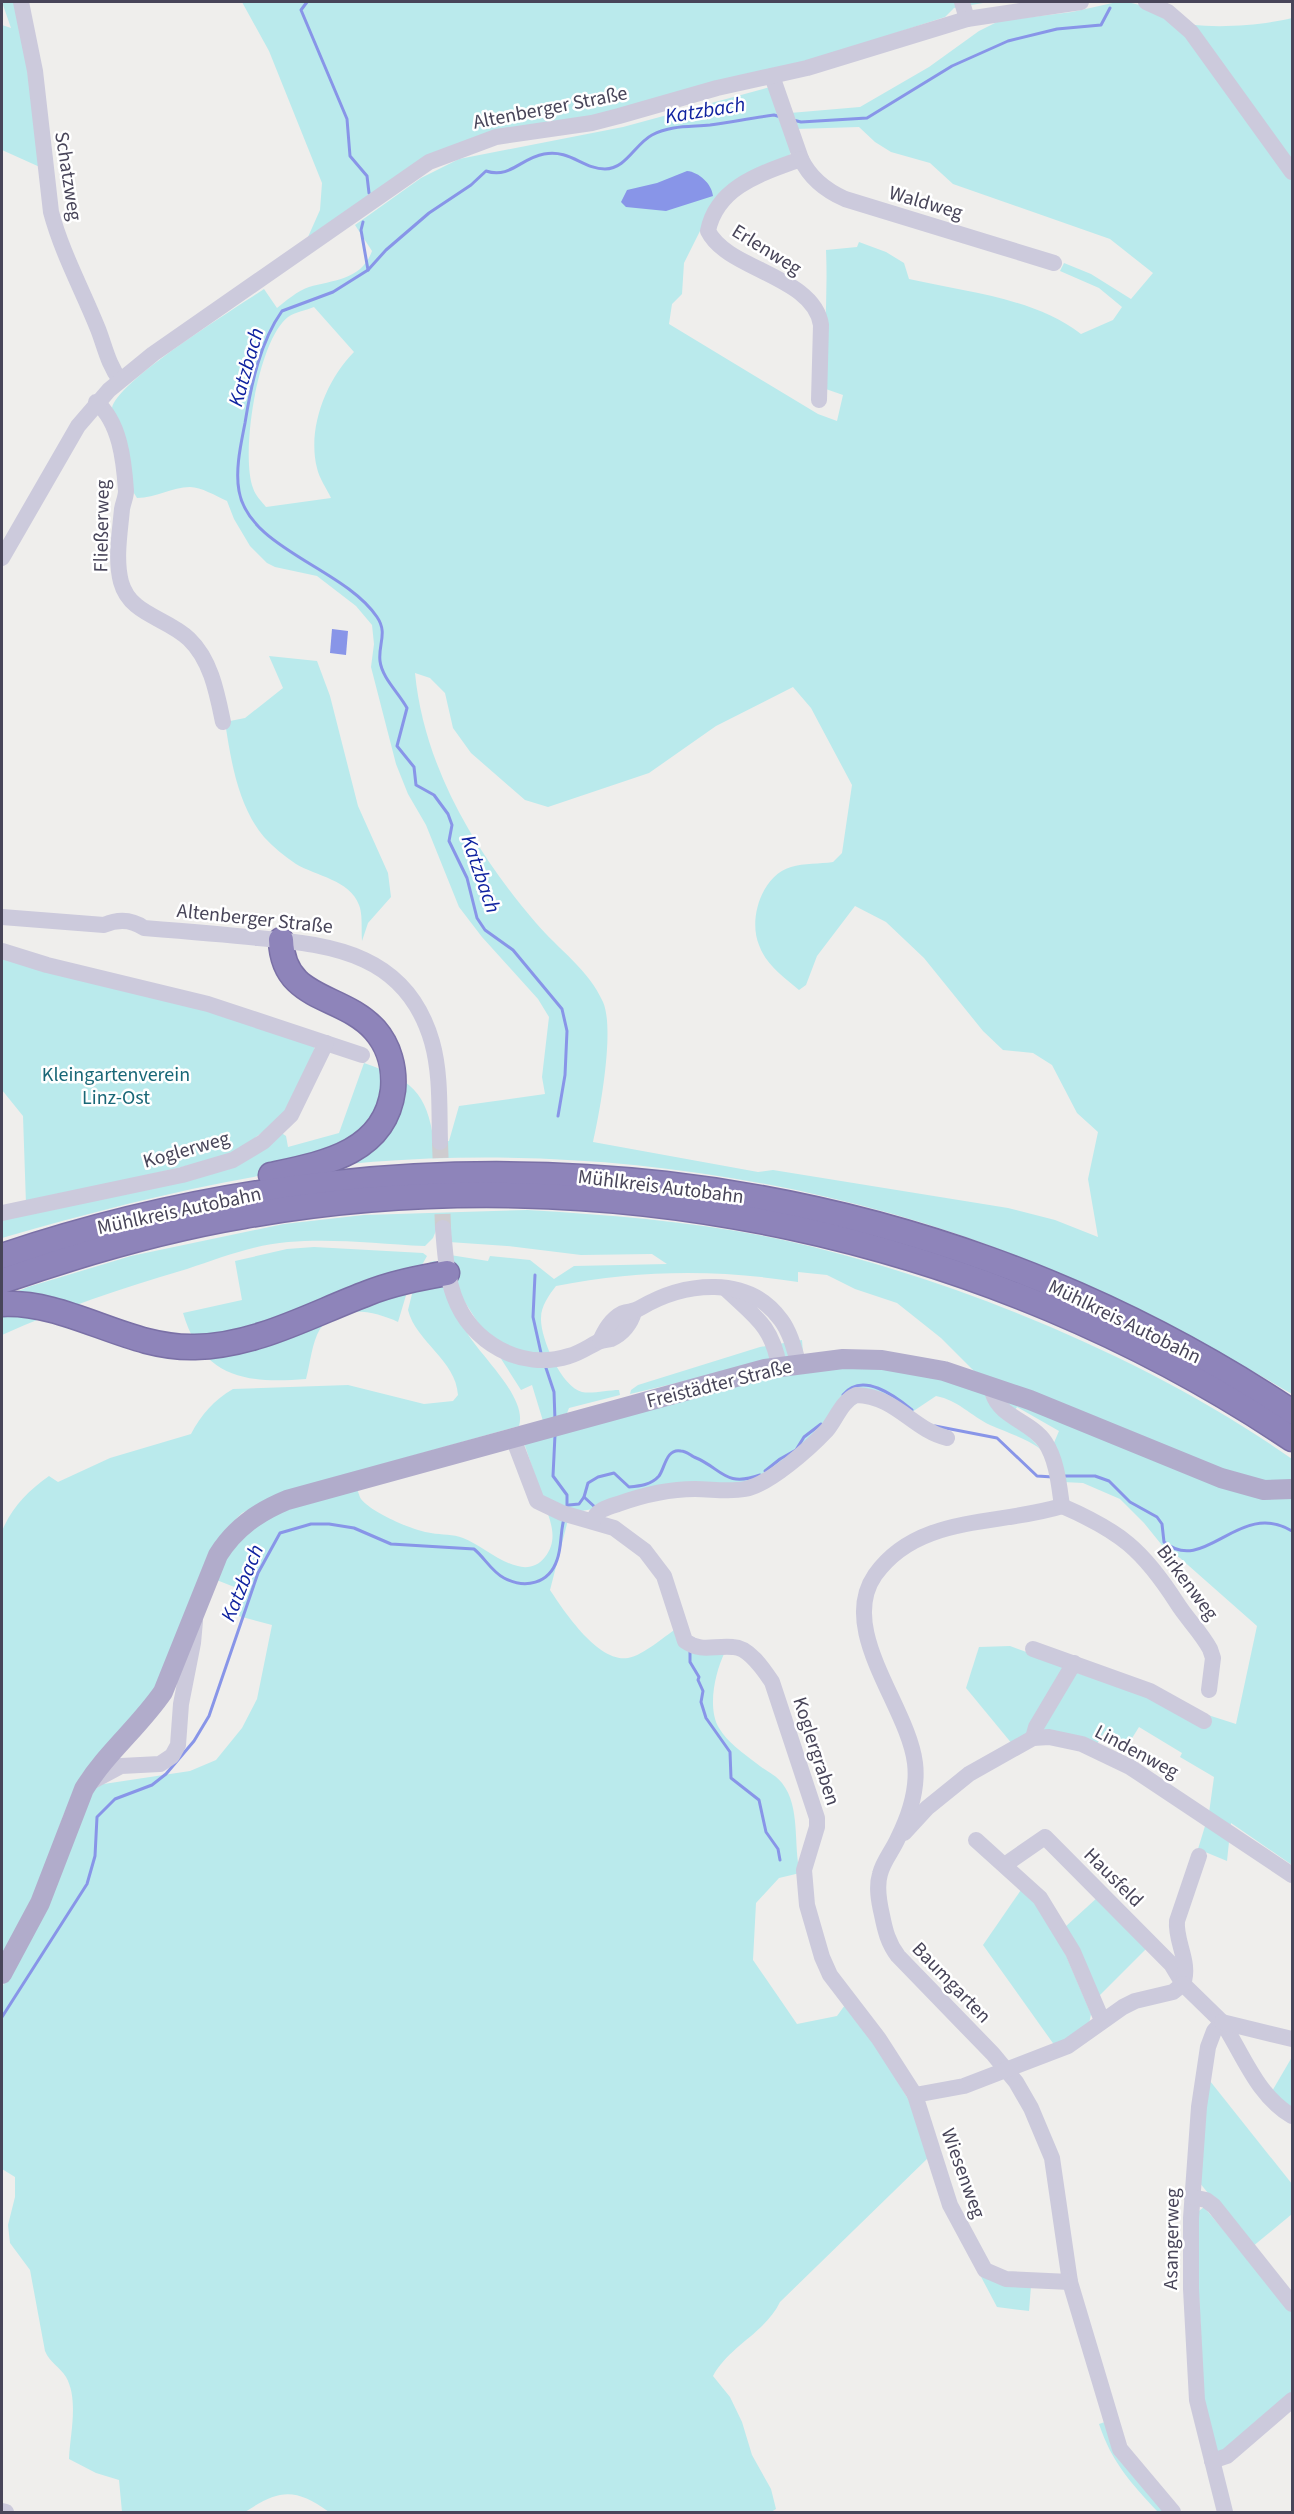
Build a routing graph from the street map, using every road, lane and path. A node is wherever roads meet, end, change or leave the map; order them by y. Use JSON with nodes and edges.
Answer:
{"nodes":[{"id":1,"x":21,"y":2,"type":"edge"},
{"id":2,"x":962,"y":2,"type":"edge"},
{"id":3,"x":1080,"y":2,"type":"edge"},
{"id":4,"x":1146,"y":2,"type":"edge"},
{"id":5,"x":967,"y":19,"type":"junction"},
{"id":6,"x":772,"y":76,"type":"junction"},
{"id":7,"x":801,"y":159,"type":"junction"},
{"id":8,"x":1293,"y":172,"type":"edge"},
{"id":9,"x":1054,"y":263,"type":"dead end"},
{"id":10,"x":120,"y":380,"type":"junction"},
{"id":11,"x":819,"y":400,"type":"dead end"},
{"id":12,"x":96,"y":402,"type":"junction"},
{"id":13,"x":2,"y":558,"type":"edge"},
{"id":14,"x":223,"y":722,"type":"dead end"},
{"id":15,"x":2,"y":917,"type":"edge"},
{"id":16,"x":281,"y":940,"type":"junction"},
{"id":17,"x":2,"y":951,"type":"edge"},
{"id":18,"x":326,"y":1043,"type":"junction"},
{"id":19,"x":362,"y":1055,"type":"dead end"},
{"id":20,"x":440,"y":1142,"type":"tunnel mouth"},
{"id":21,"x":179,"y":1207,"type":"junction"},
{"id":22,"x":2,"y":1213,"type":"edge"},
{"id":23,"x":443,"y":1228,"type":"tunnel mouth"},
{"id":24,"x":2,"y":1256,"type":"edge"},
{"id":25,"x":447,"y":1273,"type":"junction"},
{"id":26,"x":2,"y":1281,"type":"edge"},
{"id":27,"x":2,"y":1304,"type":"edge"},
{"id":28,"x":789,"y":1364,"type":"junction"},
{"id":29,"x":996,"y":1387,"type":"junction"},
{"id":30,"x":1287,"y":1422,"type":"edge"},
{"id":31,"x":513,"y":1438,"type":"junction"},
{"id":32,"x":947,"y":1438,"type":"dead end"},
{"id":33,"x":1293,"y":1489,"type":"edge"},
{"id":34,"x":1062,"y":1506,"type":"junction"},
{"id":35,"x":598,"y":1514,"type":"junction"},
{"id":36,"x":195,"y":1611,"type":"junction"},
{"id":37,"x":1033,"y":1649,"type":"dead end"},
{"id":38,"x":1074,"y":1664,"type":"junction"},
{"id":39,"x":1209,"y":1690,"type":"dead end"},
{"id":40,"x":1204,"y":1721,"type":"dead end"},
{"id":41,"x":1033,"y":1738,"type":"junction"},
{"id":42,"x":84,"y":1789,"type":"junction"},
{"id":43,"x":899,"y":1837,"type":"junction"},
{"id":44,"x":976,"y":1840,"type":"dead end"},
{"id":45,"x":1199,"y":1856,"type":"dead end"},
{"id":46,"x":1006,"y":1864,"type":"junction"},
{"id":47,"x":1293,"y":1875,"type":"edge"},
{"id":48,"x":2,"y":1974,"type":"edge"},
{"id":49,"x":1183,"y":1984,"type":"junction"},
{"id":50,"x":1102,"y":2020,"type":"junction"},
{"id":51,"x":1222,"y":2022,"type":"junction"},
{"id":52,"x":1293,"y":2039,"type":"edge"},
{"id":53,"x":1007,"y":2070,"type":"junction"},
{"id":54,"x":915,"y":2095,"type":"junction"},
{"id":55,"x":1293,"y":2116,"type":"edge"},
{"id":56,"x":1192,"y":2197,"type":"junction"},
{"id":57,"x":1070,"y":2282,"type":"junction"},
{"id":58,"x":1293,"y":2304,"type":"edge"},
{"id":59,"x":1293,"y":2400,"type":"edge"},
{"id":60,"x":1212,"y":2461,"type":"junction"},
{"id":61,"x":1173,"y":2512,"type":"edge"},
{"id":62,"x":1225,"y":2512,"type":"edge"}],
"edges":[{"from":1,"to":10,"type":"street","name":"Schatzweg"},
{"from":2,"to":5,"type":"street"},
{"from":3,"to":5,"type":"street","name":"Altenberger Straße"},
{"from":4,"to":8,"type":"street"},
{"from":5,"to":6,"type":"street","name":"Altenberger Straße"},
{"from":6,"to":7,"type":"street"},
{"from":6,"to":10,"type":"street","name":"Altenberger Straße"},
{"from":7,"to":9,"type":"street","name":"Waldweg"},
{"from":7,"to":11,"type":"street","name":"Erlenweg"},
{"from":10,"to":12,"type":"street","name":"Altenberger Straße"},
{"from":12,"to":13,"type":"street","name":"Altenberger Straße"},
{"from":12,"to":14,"type":"street","name":"Fließerweg"},
{"from":15,"to":16,"type":"street","name":"Altenberger Straße"},
{"from":16,"to":20,"type":"street","name":"Altenberger Straße"},
{"from":16,"to":21,"type":"highway"},
{"from":17,"to":18,"type":"street"},
{"from":18,"to":19,"type":"street"},
{"from":18,"to":22,"type":"street","name":"Koglerweg"},
{"from":21,"to":24,"type":"highway","name":"Mühlkreis Autobahn"},
{"from":21,"to":30,"type":"highway","name":"Mühlkreis Autobahn"},
{"from":23,"to":25,"type":"street"},
{"from":25,"to":27,"type":"highway"},
{"from":25,"to":28,"type":"street"},
{"from":26,"to":30,"type":"highway","name":"Mühlkreis Autobahn"},
{"from":28,"to":29,"type":"main road","name":"Freistädter Straße"},
{"from":28,"to":31,"type":"main road","name":"Freistädter Straße"},
{"from":29,"to":33,"type":"main road","name":"Freistädter Straße"},
{"from":29,"to":34,"type":"street"},
{"from":31,"to":35,"type":"street"},
{"from":31,"to":36,"type":"main road","name":"Freistädter Straße"},
{"from":32,"to":35,"type":"street"},
{"from":34,"to":39,"type":"street","name":"Birkenweg"},
{"from":34,"to":43,"type":"street","name":"Baumgarten"},
{"from":35,"to":54,"type":"street","name":"Koglergraben"},
{"from":36,"to":42,"type":"main road","name":"Freistädter Straße"},
{"from":36,"to":42,"type":"street","name":"Freistädter Straße"},
{"from":37,"to":38,"type":"street"},
{"from":38,"to":40,"type":"street"},
{"from":38,"to":41,"type":"street"},
{"from":41,"to":43,"type":"street"},
{"from":41,"to":47,"type":"street","name":"Lindenweg"},
{"from":42,"to":48,"type":"main road","name":"Freistädter Straße"},
{"from":43,"to":53,"type":"street","name":"Baumgarten"},
{"from":44,"to":46,"type":"street"},
{"from":45,"to":49,"type":"street"},
{"from":46,"to":49,"type":"street","name":"Hausfeld"},
{"from":46,"to":50,"type":"street"},
{"from":49,"to":50,"type":"street"},
{"from":49,"to":51,"type":"street"},
{"from":50,"to":53,"type":"street"},
{"from":51,"to":52,"type":"street"},
{"from":51,"to":55,"type":"street"},
{"from":51,"to":56,"type":"street","name":"Asangerweg"},
{"from":53,"to":54,"type":"street"},
{"from":53,"to":57,"type":"street","name":"Baumgarten"},
{"from":54,"to":57,"type":"street","name":"Wiesenweg"},
{"from":56,"to":58,"type":"street"},
{"from":56,"to":60,"type":"street","name":"Asangerweg"},
{"from":57,"to":61,"type":"street","name":"Baumgarten"},
{"from":59,"to":60,"type":"street"},
{"from":60,"to":62,"type":"street","name":"Asangerweg"}]}
